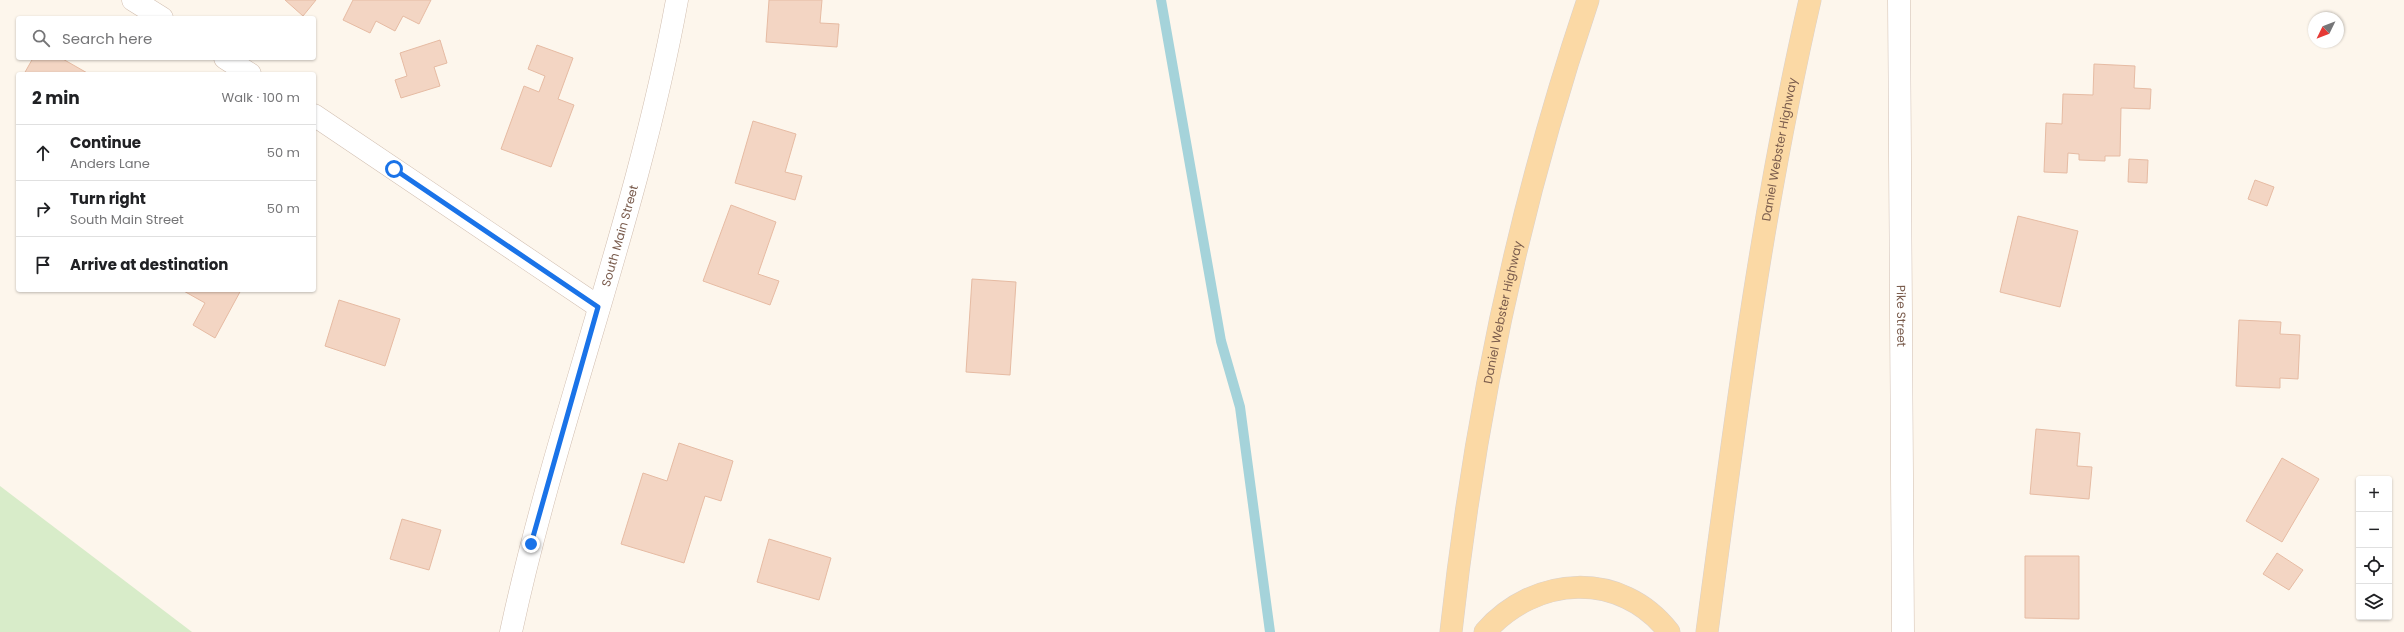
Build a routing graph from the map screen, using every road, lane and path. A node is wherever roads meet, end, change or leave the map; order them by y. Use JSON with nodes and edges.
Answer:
{"nodes":[{"id":1,"x":133,"y":0,"type":"edge"},
{"id":2,"x":677,"y":0,"type":"edge"},
{"id":3,"x":1588,"y":0,"type":"edge"},
{"id":4,"x":1810,"y":0,"type":"edge"},
{"id":5,"x":1898,"y":0,"type":"edge"},
{"id":6,"x":159,"y":16,"type":"edge"},
{"id":7,"x":228,"y":60,"type":"edge"},
{"id":8,"x":247,"y":72,"type":"edge"},
{"id":9,"x":316,"y":115,"type":"edge"},
{"id":10,"x":598,"y":307,"type":"junction"},
{"id":11,"x":511,"y":632,"type":"edge"},
{"id":12,"x":1452,"y":632,"type":"edge"},
{"id":13,"x":1486,"y":632,"type":"edge"},
{"id":14,"x":1669,"y":632,"type":"edge"},
{"id":15,"x":1707,"y":632,"type":"edge"},
{"id":16,"x":1903,"y":632,"type":"edge"}],
"edges":[{"from":1,"to":6,"type":"street"},
{"from":2,"to":10,"type":"street","name":"South Main Street"},
{"from":3,"to":12,"type":"main road","name":"Daniel Webster Highway"},
{"from":4,"to":15,"type":"main road","name":"Daniel Webster Highway"},
{"from":5,"to":16,"type":"street","name":"Pike Street"},
{"from":7,"to":8,"type":"street"},
{"from":9,"to":10,"type":"street"},
{"from":10,"to":11,"type":"street","name":"South Main Street"},
{"from":13,"to":14,"type":"main road"}]}
